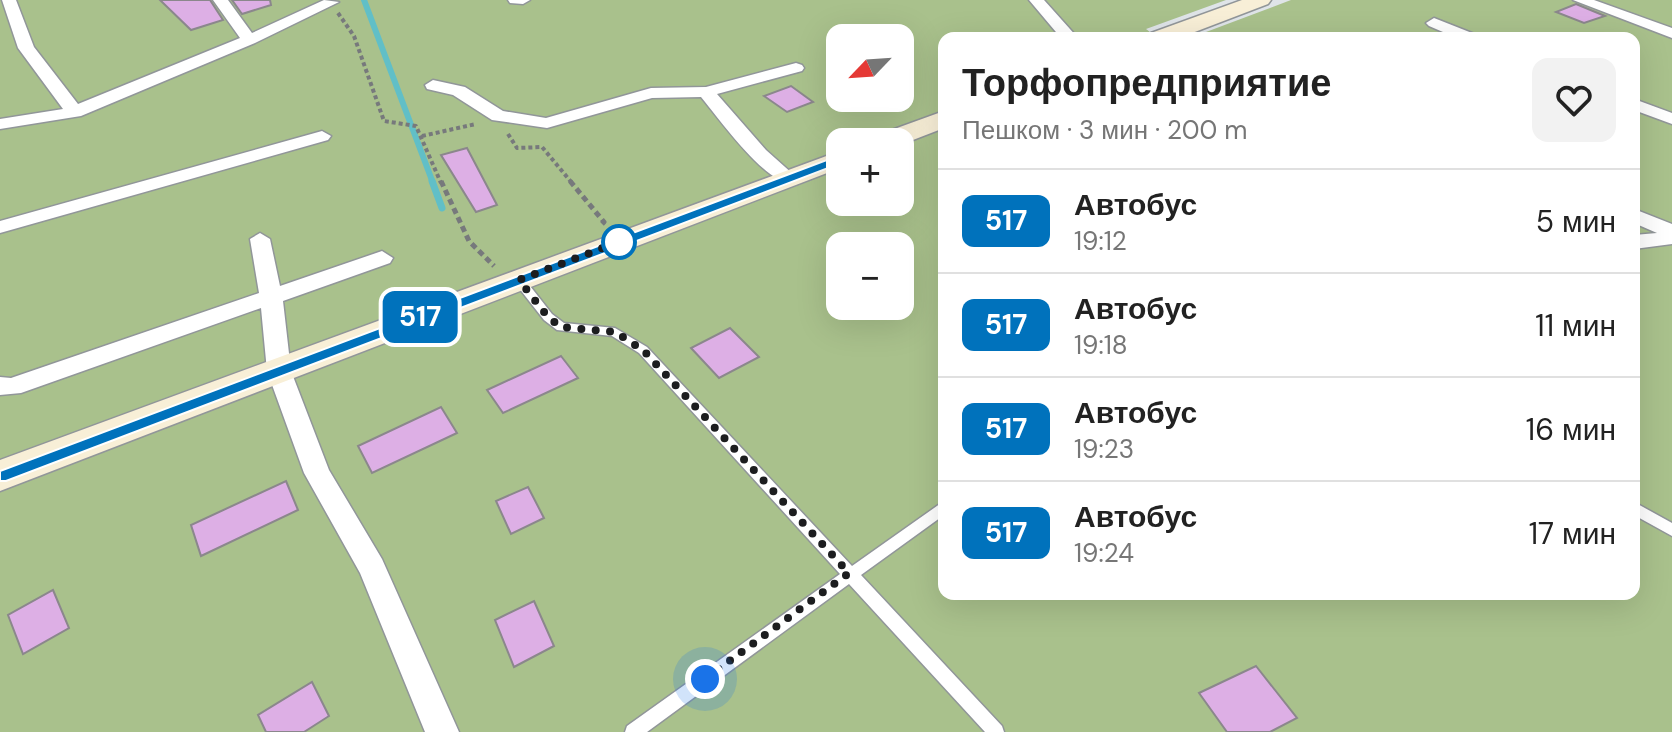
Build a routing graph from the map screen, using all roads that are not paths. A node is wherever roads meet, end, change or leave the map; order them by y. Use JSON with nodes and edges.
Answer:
{"nodes":[{"id":1,"x":9,"y":0,"type":"edge"},
{"id":2,"x":220,"y":0,"type":"edge"},
{"id":3,"x":515,"y":0,"type":"edge"},
{"id":4,"x":523,"y":0,"type":"edge"},
{"id":5,"x":1036,"y":0,"type":"edge"},
{"id":6,"x":1261,"y":0,"type":"edge"},
{"id":7,"x":1580,"y":0,"type":"edge"},
{"id":8,"x":332,"y":2,"type":"edge"},
{"id":9,"x":1434,"y":23,"type":"dead end"},
{"id":10,"x":1065,"y":32,"type":"edge"},
{"id":11,"x":1175,"y":32,"type":"edge"},
{"id":12,"x":1456,"y":32,"type":"edge"},
{"id":13,"x":1672,"y":33,"type":"edge"},
{"id":14,"x":249,"y":40,"type":"junction"},
{"id":15,"x":796,"y":68,"type":"dead end"},
{"id":16,"x":433,"y":85,"type":"dead end"},
{"id":17,"x":706,"y":92,"type":"junction"},
{"id":18,"x":1640,"y":106,"type":"edge"},
{"id":19,"x":75,"y":112,"type":"junction"},
{"id":20,"x":1672,"y":119,"type":"edge"},
{"id":21,"x":938,"y":121,"type":"edge"},
{"id":22,"x":0,"y":124,"type":"edge"},
{"id":23,"x":914,"y":130,"type":"edge"},
{"id":24,"x":322,"y":136,"type":"dead end"},
{"id":25,"x":826,"y":164,"type":"edge"},
{"id":26,"x":787,"y":179,"type":"junction"},
{"id":27,"x":1640,"y":218,"type":"edge"},
{"id":28,"x":0,"y":227,"type":"edge"},
{"id":29,"x":1672,"y":235,"type":"edge"},
{"id":30,"x":260,"y":239,"type":"dead end"},
{"id":31,"x":1640,"y":241,"type":"edge"},
{"id":32,"x":382,"y":258,"type":"dead end"},
{"id":33,"x":512,"y":276,"type":"junction"},
{"id":34,"x":271,"y":295,"type":"junction"},
{"id":35,"x":279,"y":371,"type":"junction"},
{"id":36,"x":0,"y":386,"type":"edge"},
{"id":37,"x":0,"y":476,"type":"edge"},
{"id":38,"x":938,"y":511,"type":"edge"},
{"id":39,"x":1640,"y":511,"type":"edge"},
{"id":40,"x":1672,"y":530,"type":"edge"},
{"id":41,"x":849,"y":573,"type":"junction"},
{"id":42,"x":442,"y":732,"type":"edge"},
{"id":43,"x":633,"y":732,"type":"edge"},
{"id":44,"x":996,"y":732,"type":"edge"}],
"edges":[{"from":1,"to":19,"type":"street"},
{"from":2,"to":14,"type":"street"},
{"from":3,"to":4,"type":"street"},
{"from":5,"to":10,"type":"street"},
{"from":6,"to":11,"type":"main road"},
{"from":7,"to":13,"type":"street"},
{"from":8,"to":14,"type":"street"},
{"from":9,"to":12,"type":"street"},
{"from":14,"to":19,"type":"street"},
{"from":15,"to":17,"type":"street"},
{"from":16,"to":17,"type":"street"},
{"from":17,"to":26,"type":"street"},
{"from":18,"to":20,"type":"street"},
{"from":19,"to":22,"type":"street"},
{"from":21,"to":23,"type":"main road"},
{"from":24,"to":28,"type":"street"},
{"from":25,"to":26,"type":"main road"},
{"from":26,"to":33,"type":"main road"},
{"from":27,"to":29,"type":"street"},
{"from":29,"to":31,"type":"street"},
{"from":30,"to":34,"type":"street"},
{"from":32,"to":34,"type":"street"},
{"from":33,"to":35,"type":"main road"},
{"from":33,"to":41,"type":"lane"},
{"from":34,"to":35,"type":"street"},
{"from":34,"to":36,"type":"street"},
{"from":35,"to":37,"type":"main road"},
{"from":35,"to":42,"type":"street"},
{"from":38,"to":41,"type":"lane"},
{"from":39,"to":40,"type":"lane"},
{"from":41,"to":43,"type":"lane"},
{"from":41,"to":44,"type":"lane"}]}
